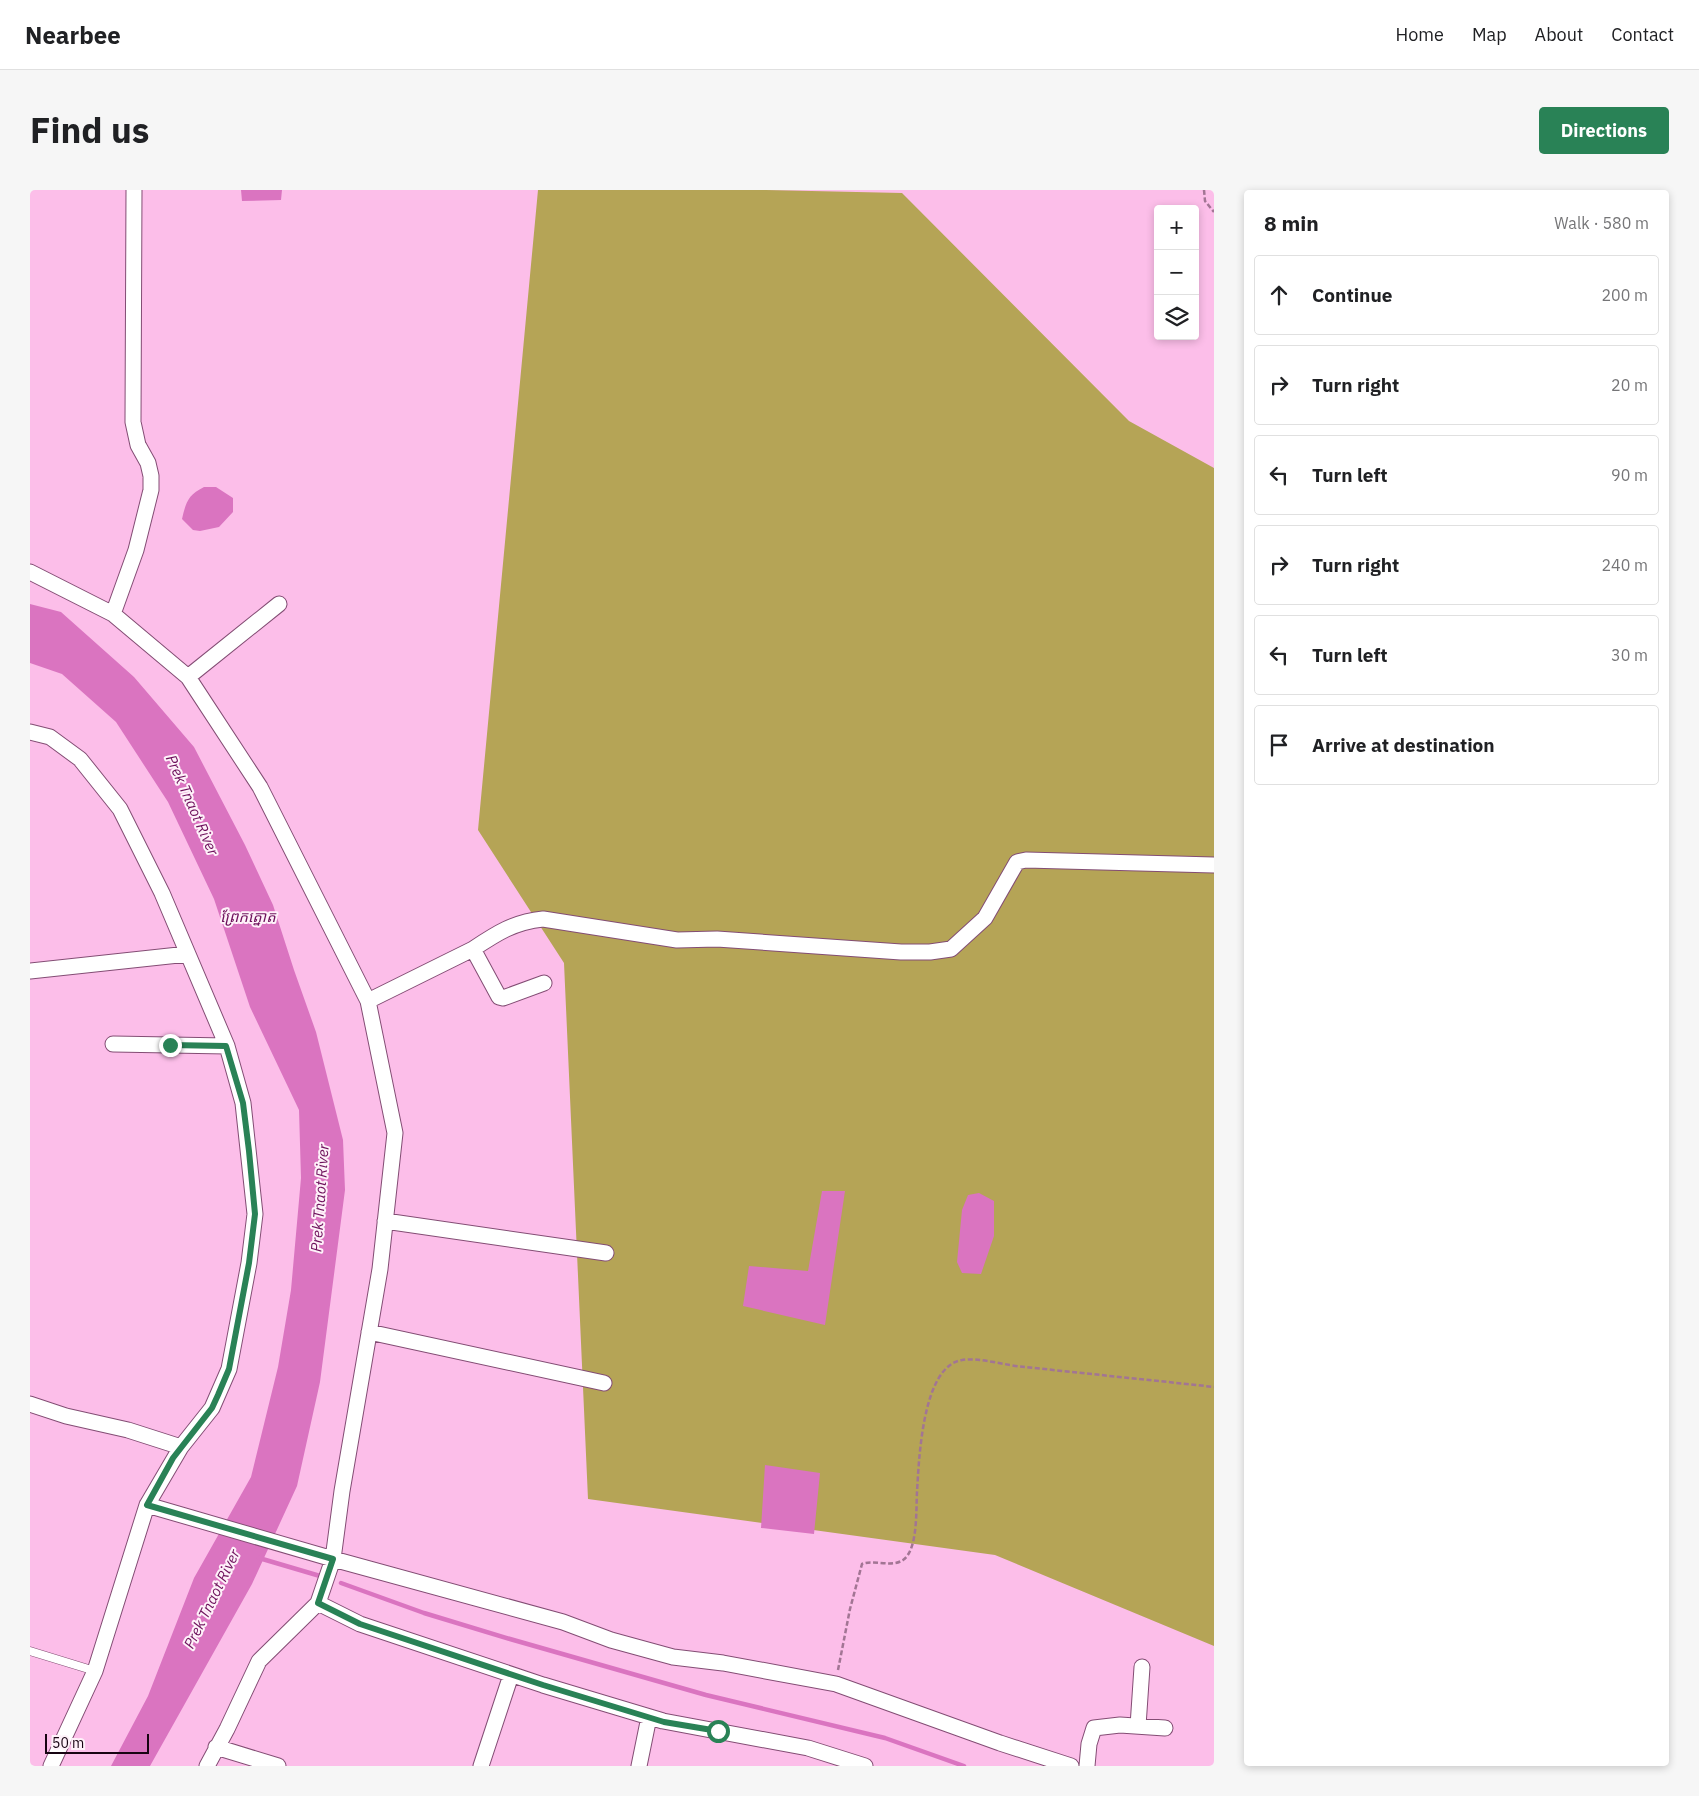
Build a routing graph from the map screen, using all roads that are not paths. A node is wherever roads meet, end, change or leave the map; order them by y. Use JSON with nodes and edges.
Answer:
{"nodes":[{"id":1,"x":134,"y":190,"type":"edge"},
{"id":2,"x":30,"y":572,"type":"edge"},
{"id":3,"x":279,"y":604,"type":"dead end"},
{"id":4,"x":112,"y":614,"type":"junction"},
{"id":5,"x":188,"y":677,"type":"junction"},
{"id":6,"x":30,"y":732,"type":"edge"},
{"id":7,"x":1214,"y":865,"type":"edge"},
{"id":8,"x":473,"y":949,"type":"junction"},
{"id":9,"x":188,"y":954,"type":"junction"},
{"id":10,"x":30,"y":971,"type":"edge"},
{"id":11,"x":544,"y":983,"type":"dead end"},
{"id":12,"x":368,"y":1001,"type":"junction"},
{"id":13,"x":113,"y":1044,"type":"dead end"},
{"id":14,"x":226,"y":1046,"type":"junction"},
{"id":15,"x":385,"y":1221,"type":"junction"},
{"id":16,"x":606,"y":1252,"type":"dead end"},
{"id":17,"x":369,"y":1332,"type":"junction"},
{"id":18,"x":604,"y":1383,"type":"dead end"},
{"id":19,"x":30,"y":1404,"type":"edge"},
{"id":20,"x":181,"y":1447,"type":"junction"},
{"id":21,"x":147,"y":1505,"type":"junction"},
{"id":22,"x":333,"y":1559,"type":"junction"},
{"id":23,"x":318,"y":1603,"type":"junction"},
{"id":24,"x":30,"y":1651,"type":"edge"},
{"id":25,"x":1142,"y":1667,"type":"dead end"},
{"id":26,"x":95,"y":1672,"type":"junction"},
{"id":27,"x":511,"y":1675,"type":"junction"},
{"id":28,"x":649,"y":1717,"type":"junction"},
{"id":29,"x":1138,"y":1726,"type":"junction"},
{"id":30,"x":1165,"y":1728,"type":"dead end"},
{"id":31,"x":216,"y":1747,"type":"junction"},
{"id":32,"x":51,"y":1766,"type":"edge"},
{"id":33,"x":207,"y":1766,"type":"edge"},
{"id":34,"x":278,"y":1766,"type":"edge"},
{"id":35,"x":481,"y":1766,"type":"edge"},
{"id":36,"x":639,"y":1766,"type":"edge"},
{"id":37,"x":865,"y":1766,"type":"edge"},
{"id":38,"x":1071,"y":1766,"type":"edge"},
{"id":39,"x":1088,"y":1766,"type":"edge"}],
"edges":[{"from":1,"to":4,"type":"street"},
{"from":2,"to":4,"type":"street"},
{"from":3,"to":5,"type":"street"},
{"from":4,"to":5,"type":"street"},
{"from":5,"to":12,"type":"street"},
{"from":6,"to":9,"type":"street"},
{"from":7,"to":8,"type":"street"},
{"from":8,"to":11,"type":"street"},
{"from":8,"to":12,"type":"street"},
{"from":9,"to":10,"type":"street"},
{"from":9,"to":14,"type":"street"},
{"from":12,"to":15,"type":"street"},
{"from":13,"to":14,"type":"street"},
{"from":14,"to":20,"type":"street"},
{"from":15,"to":16,"type":"street"},
{"from":15,"to":17,"type":"street"},
{"from":17,"to":18,"type":"street"},
{"from":17,"to":22,"type":"street"},
{"from":19,"to":20,"type":"street"},
{"from":20,"to":21,"type":"street"},
{"from":21,"to":22,"type":"street"},
{"from":21,"to":26,"type":"street"},
{"from":22,"to":23,"type":"street"},
{"from":22,"to":38,"type":"street"},
{"from":23,"to":27,"type":"street"},
{"from":23,"to":31,"type":"street"},
{"from":24,"to":26,"type":"lane"},
{"from":25,"to":29,"type":"street"},
{"from":26,"to":32,"type":"street"},
{"from":27,"to":28,"type":"street"},
{"from":27,"to":35,"type":"street"},
{"from":28,"to":36,"type":"street"},
{"from":28,"to":37,"type":"street"},
{"from":29,"to":30,"type":"street"},
{"from":29,"to":39,"type":"street"},
{"from":31,"to":33,"type":"street"},
{"from":31,"to":34,"type":"street"}]}
